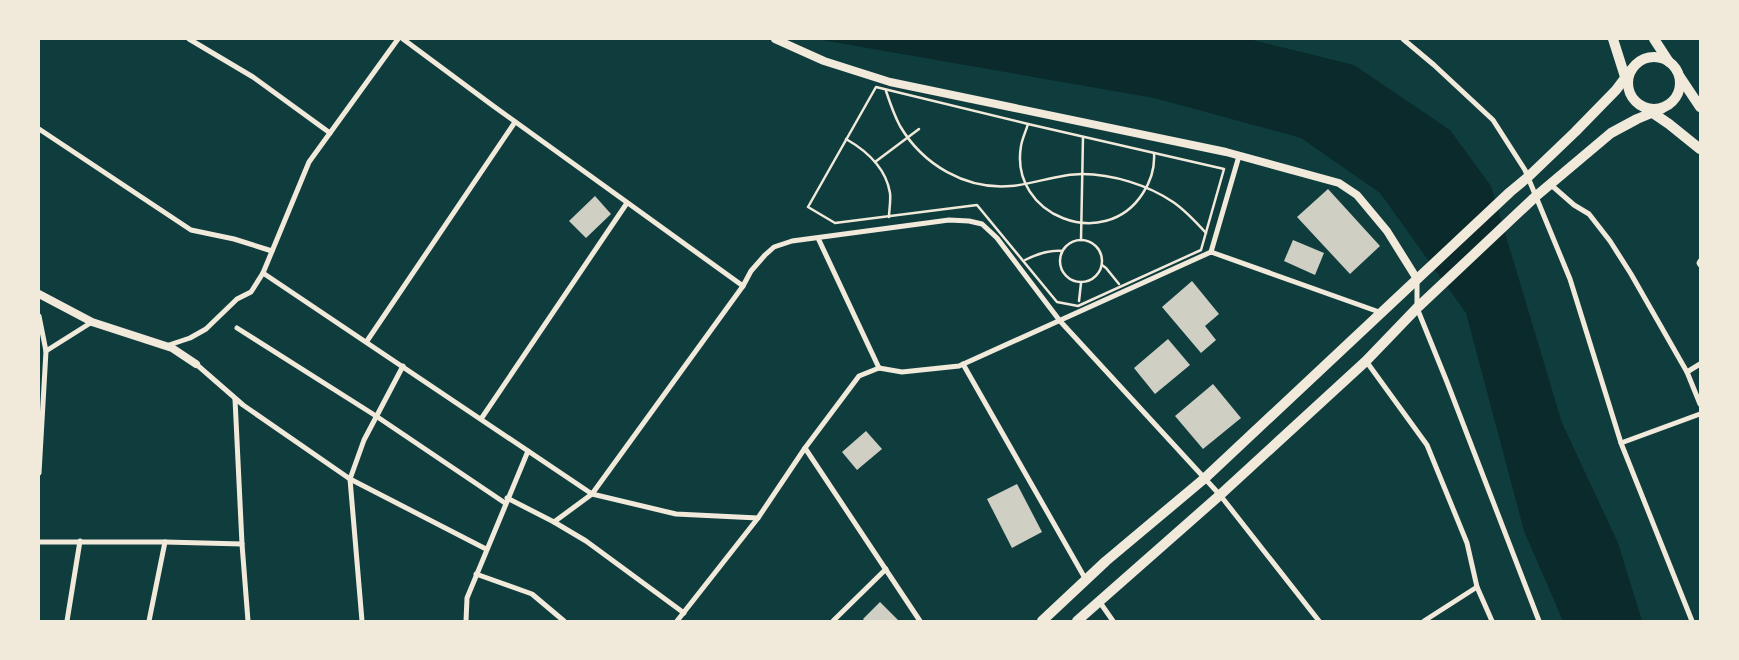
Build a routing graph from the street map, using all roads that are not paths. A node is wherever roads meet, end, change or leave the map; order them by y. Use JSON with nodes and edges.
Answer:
{"nodes":[{"id":1,"x":189,"y":39,"type":"edge"},
{"id":2,"x":398,"y":39,"type":"edge"},
{"id":3,"x":403,"y":39,"type":"edge"},
{"id":4,"x":775,"y":39,"type":"edge"},
{"id":5,"x":1404,"y":39,"type":"edge"},
{"id":6,"x":1613,"y":39,"type":"edge"},
{"id":7,"x":1654,"y":39,"type":"edge"},
{"id":8,"x":1669,"y":62,"type":"junction"},
{"id":9,"x":1679,"y":76,"type":"junction"},
{"id":10,"x":1628,"y":78,"type":"junction"},
{"id":11,"x":1700,"y":107,"type":"edge"},
{"id":12,"x":1652,"y":110,"type":"junction"},
{"id":13,"x":515,"y":122,"type":"junction"},
{"id":14,"x":39,"y":129,"type":"edge"},
{"id":15,"x":330,"y":133,"type":"junction"},
{"id":16,"x":1700,"y":149,"type":"edge"},
{"id":17,"x":1239,"y":156,"type":"junction"},
{"id":18,"x":1528,"y":177,"type":"junction"},
{"id":19,"x":1550,"y":184,"type":"junction"},
{"id":20,"x":1535,"y":197,"type":"junction"},
{"id":21,"x":628,"y":203,"type":"junction"},
{"id":22,"x":818,"y":238,"type":"junction"},
{"id":23,"x":272,"y":251,"type":"junction"},
{"id":24,"x":1211,"y":252,"type":"junction"},
{"id":25,"x":263,"y":273,"type":"junction"},
{"id":26,"x":1417,"y":279,"type":"junction"},
{"id":27,"x":743,"y":286,"type":"junction"},
{"id":28,"x":39,"y":294,"type":"edge"},
{"id":29,"x":1416,"y":308,"type":"junction"},
{"id":30,"x":1382,"y":313,"type":"junction"},
{"id":31,"x":39,"y":316,"type":"edge"},
{"id":32,"x":92,"y":322,"type":"junction"},
{"id":33,"x":1060,"y":322,"type":"junction"},
{"id":34,"x":237,"y":328,"type":"dead end"},
{"id":35,"x":367,"y":341,"type":"junction"},
{"id":36,"x":166,"y":346,"type":"junction"},
{"id":37,"x":46,"y":351,"type":"junction"},
{"id":38,"x":1366,"y":361,"type":"junction"},
{"id":39,"x":196,"y":364,"type":"joint"},
{"id":40,"x":963,"y":364,"type":"junction"},
{"id":41,"x":1700,"y":364,"type":"edge"},
{"id":42,"x":403,"y":366,"type":"junction"},
{"id":43,"x":879,"y":368,"type":"junction"},
{"id":44,"x":1687,"y":372,"type":"junction"},
{"id":45,"x":236,"y":399,"type":"junction"},
{"id":46,"x":1700,"y":404,"type":"edge"},
{"id":47,"x":1700,"y":414,"type":"edge"},
{"id":48,"x":376,"y":416,"type":"junction"},
{"id":49,"x":481,"y":419,"type":"junction"},
{"id":50,"x":1621,"y":443,"type":"junction"},
{"id":51,"x":805,"y":448,"type":"junction"},
{"id":52,"x":528,"y":451,"type":"junction"},
{"id":53,"x":39,"y":474,"type":"edge"},
{"id":54,"x":1206,"y":478,"type":"junction"},
{"id":55,"x":350,"y":479,"type":"junction"},
{"id":56,"x":592,"y":494,"type":"junction"},
{"id":57,"x":1220,"y":495,"type":"junction"},
{"id":58,"x":506,"y":501,"type":"junction"},
{"id":59,"x":758,"y":518,"type":"junction"},
{"id":60,"x":554,"y":522,"type":"junction"},
{"id":61,"x":39,"y":542,"type":"edge"},
{"id":62,"x":80,"y":542,"type":"junction"},
{"id":63,"x":165,"y":542,"type":"junction"},
{"id":64,"x":242,"y":544,"type":"junction"},
{"id":65,"x":486,"y":549,"type":"junction"},
{"id":66,"x":886,"y":569,"type":"junction"},
{"id":67,"x":476,"y":574,"type":"junction"},
{"id":68,"x":1086,"y":580,"type":"junction"},
{"id":69,"x":1477,"y":587,"type":"junction"},
{"id":70,"x":1099,"y":601,"type":"junction"},
{"id":71,"x":684,"y":613,"type":"junction"},
{"id":72,"x":67,"y":621,"type":"edge"},
{"id":73,"x":149,"y":621,"type":"edge"},
{"id":74,"x":248,"y":621,"type":"edge"},
{"id":75,"x":362,"y":621,"type":"edge"},
{"id":76,"x":466,"y":621,"type":"edge"},
{"id":77,"x":564,"y":621,"type":"edge"},
{"id":78,"x":677,"y":621,"type":"edge"},
{"id":79,"x":833,"y":621,"type":"edge"},
{"id":80,"x":920,"y":621,"type":"edge"},
{"id":81,"x":1042,"y":621,"type":"edge"},
{"id":82,"x":1077,"y":621,"type":"edge"},
{"id":83,"x":1113,"y":621,"type":"edge"},
{"id":84,"x":1319,"y":621,"type":"edge"},
{"id":85,"x":1424,"y":621,"type":"edge"},
{"id":86,"x":1492,"y":621,"type":"edge"},
{"id":87,"x":1539,"y":621,"type":"edge"},
{"id":88,"x":1692,"y":621,"type":"edge"}],
"edges":[{"from":1,"to":15,"type":"street"},
{"from":2,"to":15,"type":"street"},
{"from":3,"to":13,"type":"street"},
{"from":4,"to":17,"type":"street"},
{"from":5,"to":18,"type":"street"},
{"from":6,"to":10,"type":"main road"},
{"from":7,"to":8,"type":"main road"},
{"from":8,"to":9,"type":"main road"},
{"from":8,"to":10,"type":"main road"},
{"from":9,"to":11,"type":"main road"},
{"from":9,"to":12,"type":"main road"},
{"from":10,"to":12,"type":"main road"},
{"from":10,"to":18,"type":"main road"},
{"from":12,"to":16,"type":"main road"},
{"from":12,"to":19,"type":"main road"},
{"from":13,"to":21,"type":"street"},
{"from":13,"to":35,"type":"street"},
{"from":14,"to":23,"type":"street"},
{"from":15,"to":23,"type":"street"},
{"from":17,"to":24,"type":"street"},
{"from":17,"to":26,"type":"street"},
{"from":18,"to":20,"type":"street"},
{"from":18,"to":26,"type":"main road"},
{"from":19,"to":20,"type":"main road"},
{"from":19,"to":44,"type":"street"},
{"from":20,"to":29,"type":"main road"},
{"from":20,"to":50,"type":"street"},
{"from":21,"to":27,"type":"street"},
{"from":21,"to":49,"type":"street"},
{"from":22,"to":27,"type":"street"},
{"from":22,"to":33,"type":"street"},
{"from":22,"to":43,"type":"street"},
{"from":23,"to":25,"type":"street"},
{"from":24,"to":30,"type":"street"},
{"from":24,"to":33,"type":"street"},
{"from":25,"to":35,"type":"street"},
{"from":25,"to":36,"type":"street"},
{"from":26,"to":29,"type":"street"},
{"from":26,"to":30,"type":"main road"},
{"from":27,"to":56,"type":"street"},
{"from":28,"to":32,"type":"street"},
{"from":29,"to":38,"type":"main road"},
{"from":29,"to":87,"type":"street"},
{"from":30,"to":54,"type":"main road"},
{"from":31,"to":37,"type":"street"},
{"from":32,"to":36,"type":"street"},
{"from":32,"to":37,"type":"street"},
{"from":33,"to":40,"type":"street"},
{"from":33,"to":54,"type":"street"},
{"from":34,"to":48,"type":"street"},
{"from":35,"to":42,"type":"street"},
{"from":36,"to":39,"type":"street"},
{"from":37,"to":53,"type":"street"},
{"from":38,"to":57,"type":"main road"},
{"from":38,"to":69,"type":"street"},
{"from":39,"to":45,"type":"street"},
{"from":40,"to":43,"type":"street"},
{"from":40,"to":68,"type":"street"},
{"from":41,"to":44,"type":"street"},
{"from":42,"to":48,"type":"street"},
{"from":42,"to":49,"type":"street"},
{"from":43,"to":51,"type":"street"},
{"from":44,"to":46,"type":"street"},
{"from":45,"to":55,"type":"street"},
{"from":45,"to":64,"type":"street"},
{"from":47,"to":50,"type":"street"},
{"from":48,"to":55,"type":"street"},
{"from":48,"to":58,"type":"street"},
{"from":49,"to":52,"type":"street"},
{"from":50,"to":88,"type":"street"},
{"from":51,"to":59,"type":"street"},
{"from":51,"to":66,"type":"street"},
{"from":52,"to":56,"type":"street"},
{"from":52,"to":58,"type":"street"},
{"from":54,"to":57,"type":"street"},
{"from":54,"to":68,"type":"main road"},
{"from":55,"to":65,"type":"street"},
{"from":55,"to":75,"type":"street"},
{"from":56,"to":59,"type":"street"},
{"from":56,"to":60,"type":"street"},
{"from":57,"to":70,"type":"main road"},
{"from":57,"to":84,"type":"street"},
{"from":58,"to":60,"type":"street"},
{"from":58,"to":65,"type":"street"},
{"from":59,"to":71,"type":"street"},
{"from":60,"to":71,"type":"street"},
{"from":61,"to":62,"type":"street"},
{"from":62,"to":63,"type":"street"},
{"from":62,"to":72,"type":"street"},
{"from":63,"to":64,"type":"street"},
{"from":63,"to":73,"type":"street"},
{"from":64,"to":74,"type":"street"},
{"from":65,"to":67,"type":"street"},
{"from":66,"to":79,"type":"street"},
{"from":66,"to":80,"type":"street"},
{"from":67,"to":76,"type":"street"},
{"from":67,"to":77,"type":"street"},
{"from":68,"to":81,"type":"main road"},
{"from":69,"to":85,"type":"street"},
{"from":69,"to":86,"type":"street"},
{"from":70,"to":82,"type":"main road"},
{"from":70,"to":83,"type":"street"},
{"from":71,"to":78,"type":"street"}]}
